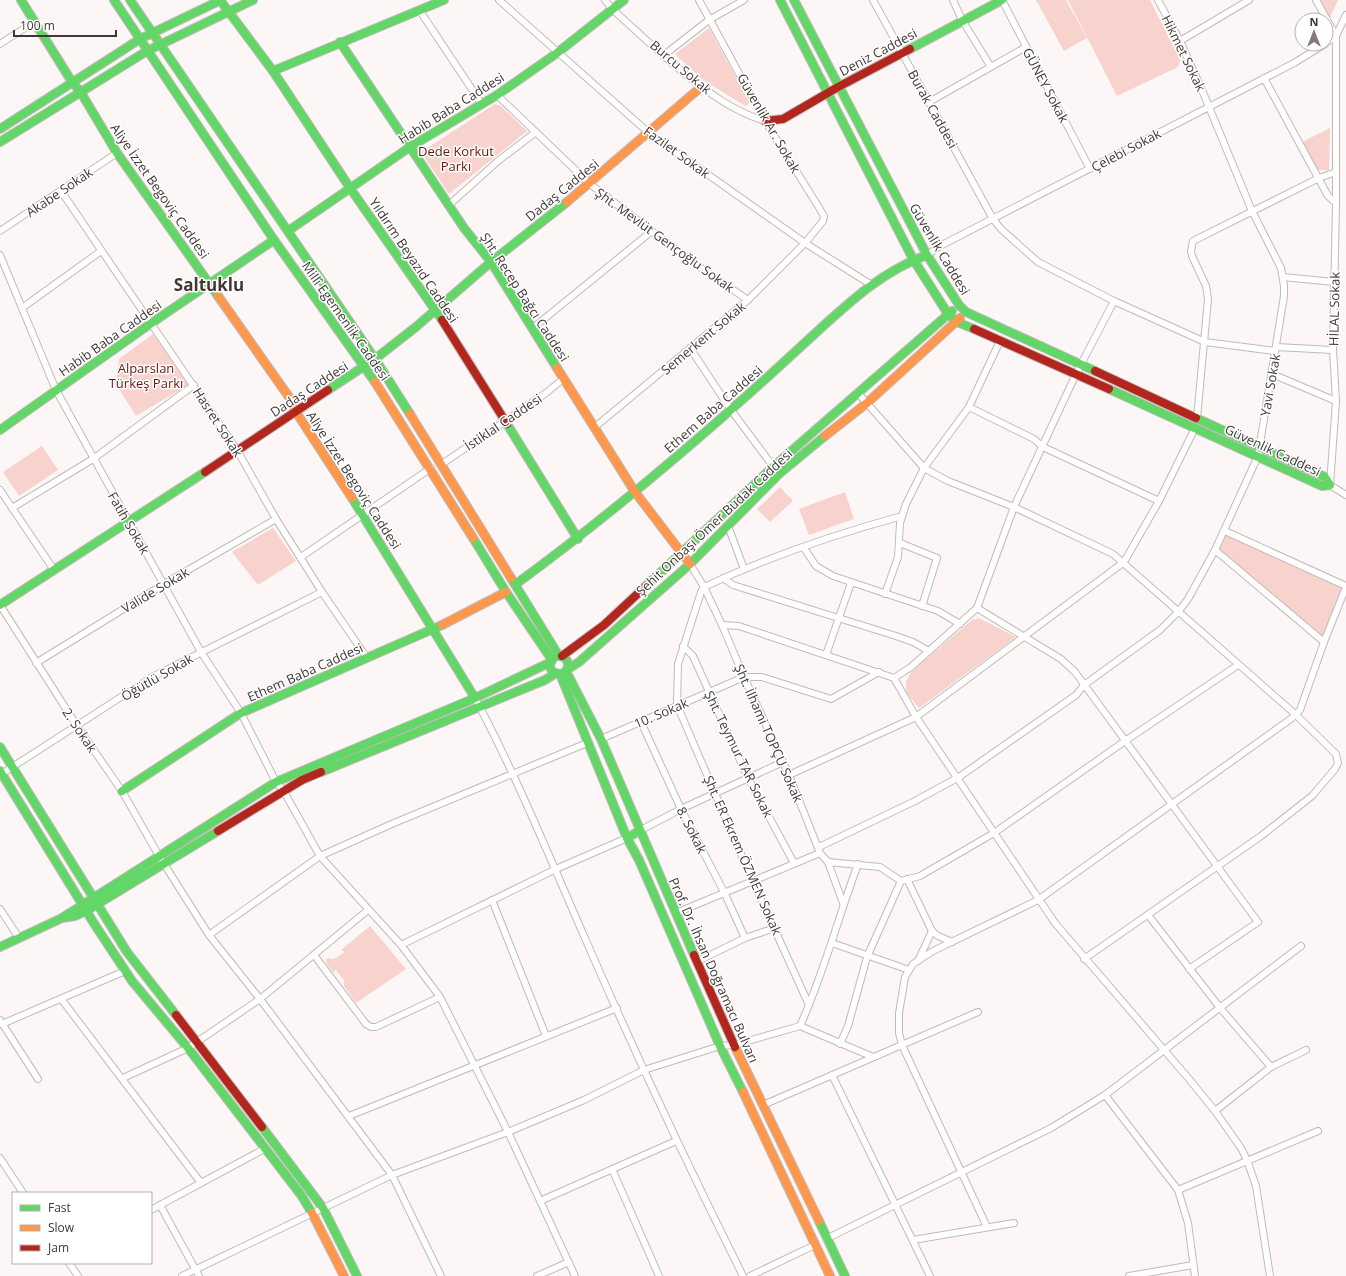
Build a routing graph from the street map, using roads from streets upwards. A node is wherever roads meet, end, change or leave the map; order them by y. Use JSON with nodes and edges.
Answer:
{"nodes":[{"id":1,"x":21,"y":0,"type":"edge"},
{"id":2,"x":114,"y":0,"type":"edge"},
{"id":3,"x":130,"y":0,"type":"edge"},
{"id":4,"x":220,"y":0,"type":"edge"},
{"id":5,"x":253,"y":0,"type":"edge"},
{"id":6,"x":444,"y":0,"type":"edge"},
{"id":7,"x":499,"y":0,"type":"edge"},
{"id":8,"x":605,"y":0,"type":"edge"},
{"id":9,"x":624,"y":0,"type":"edge"},
{"id":10,"x":699,"y":0,"type":"edge"},
{"id":11,"x":744,"y":0,"type":"edge"},
{"id":12,"x":780,"y":0,"type":"edge"},
{"id":13,"x":794,"y":0,"type":"edge"},
{"id":14,"x":873,"y":0,"type":"edge"},
{"id":15,"x":953,"y":0,"type":"edge"},
{"id":16,"x":1002,"y":0,"type":"edge"},
{"id":17,"x":1158,"y":0,"type":"edge"},
{"id":18,"x":1249,"y":0,"type":"edge"},
{"id":19,"x":1316,"y":0,"type":"edge"},
{"id":20,"x":1239,"y":2,"type":"edge"},
{"id":21,"x":612,"y":9,"type":"junction"},
{"id":22,"x":420,"y":11,"type":"junction"},
{"id":23,"x":229,"y":12,"type":"junction"},
{"id":24,"x":1346,"y":15,"type":"edge"},
{"id":25,"x":709,"y":20,"type":"junction"},
{"id":26,"x":962,"y":20,"type":"junction"},
{"id":27,"x":34,"y":22,"type":"junction"},
{"id":28,"x":152,"y":33,"type":"junction"},
{"id":29,"x":1336,"y":36,"type":"junction"},
{"id":30,"x":140,"y":39,"type":"junction"},
{"id":31,"x":1180,"y":41,"type":"junction"},
{"id":32,"x":340,"y":42,"type":"junction"},
{"id":33,"x":0,"y":44,"type":"edge"},
{"id":34,"x":160,"y":44,"type":"junction"},
{"id":35,"x":1026,"y":47,"type":"junction"},
{"id":36,"x":147,"y":51,"type":"junction"},
{"id":37,"x":557,"y":52,"type":"junction"},
{"id":38,"x":1312,"y":52,"type":"edge"},
{"id":39,"x":902,"y":53,"type":"junction"},
{"id":40,"x":664,"y":55,"type":"junction"},
{"id":41,"x":991,"y":67,"type":"junction"},
{"id":42,"x":273,"y":72,"type":"junction"},
{"id":43,"x":1264,"y":78,"type":"junction"},
{"id":44,"x":72,"y":82,"type":"junction"},
{"id":45,"x":701,"y":87,"type":"junction"},
{"id":46,"x":838,"y":87,"type":"junction"},
{"id":47,"x":80,"y":91,"type":"junction"},
{"id":48,"x":829,"y":92,"type":"junction"},
{"id":49,"x":497,"y":95,"type":"junction"},
{"id":50,"x":929,"y":102,"type":"junction"},
{"id":51,"x":481,"y":103,"type":"junction"},
{"id":52,"x":1210,"y":106,"type":"junction"},
{"id":53,"x":765,"y":121,"type":"junction"},
{"id":54,"x":0,"y":129,"type":"edge"},
{"id":55,"x":536,"y":132,"type":"junction"},
{"id":56,"x":649,"y":133,"type":"junction"},
{"id":57,"x":0,"y":142,"type":"edge"},
{"id":58,"x":410,"y":147,"type":"junction"},
{"id":59,"x":117,"y":153,"type":"junction"},
{"id":60,"x":1090,"y":169,"type":"junction"},
{"id":61,"x":1336,"y":172,"type":"junction"},
{"id":62,"x":1319,"y":178,"type":"junction"},
{"id":63,"x":590,"y":184,"type":"junction"},
{"id":64,"x":350,"y":188,"type":"junction"},
{"id":65,"x":61,"y":192,"type":"junction"},
{"id":66,"x":1336,"y":203,"type":"junction"},
{"id":67,"x":449,"y":205,"type":"junction"},
{"id":68,"x":1252,"y":211,"type":"junction"},
{"id":69,"x":993,"y":218,"type":"junction"},
{"id":70,"x":0,"y":231,"type":"edge"},
{"id":71,"x":288,"y":231,"type":"junction"},
{"id":72,"x":652,"y":231,"type":"junction"},
{"id":73,"x":274,"y":240,"type":"junction"},
{"id":74,"x":805,"y":243,"type":"junction"},
{"id":75,"x":101,"y":251,"type":"junction"},
{"id":76,"x":0,"y":255,"type":"edge"},
{"id":77,"x":927,"y":255,"type":"junction"},
{"id":78,"x":913,"y":259,"type":"junction"},
{"id":79,"x":490,"y":262,"type":"junction"},
{"id":80,"x":1283,"y":277,"type":"junction"},
{"id":81,"x":1334,"y":282,"type":"junction"},
{"id":82,"x":210,"y":284,"type":"junction"},
{"id":83,"x":870,"y":284,"type":"junction"},
{"id":84,"x":748,"y":300,"type":"junction"},
{"id":85,"x":1114,"y":301,"type":"junction"},
{"id":86,"x":959,"y":305,"type":"junction"},
{"id":87,"x":22,"y":308,"type":"junction"},
{"id":88,"x":435,"y":309,"type":"junction"},
{"id":89,"x":966,"y":312,"type":"junction"},
{"id":90,"x":948,"y":314,"type":"junction"},
{"id":91,"x":957,"y":322,"type":"junction"},
{"id":92,"x":150,"y":324,"type":"junction"},
{"id":93,"x":533,"y":328,"type":"junction"},
{"id":94,"x":1000,"y":341,"type":"junction"},
{"id":95,"x":1205,"y":342,"type":"junction"},
{"id":96,"x":690,"y":348,"type":"junction"},
{"id":97,"x":1276,"y":349,"type":"junction"},
{"id":98,"x":1333,"y":350,"type":"junction"},
{"id":99,"x":375,"y":359,"type":"junction"},
{"id":100,"x":1082,"y":365,"type":"junction"},
{"id":101,"x":365,"y":366,"type":"junction"},
{"id":102,"x":1076,"y":374,"type":"junction"},
{"id":103,"x":1272,"y":374,"type":"junction"},
{"id":104,"x":563,"y":379,"type":"junction"},
{"id":105,"x":194,"y":385,"type":"junction"},
{"id":106,"x":56,"y":390,"type":"junction"},
{"id":107,"x":857,"y":392,"type":"junction"},
{"id":108,"x":1336,"y":401,"type":"junction"},
{"id":109,"x":867,"y":403,"type":"junction"},
{"id":110,"x":969,"y":407,"type":"junction"},
{"id":111,"x":731,"y":410,"type":"junction"},
{"id":112,"x":296,"y":412,"type":"junction"},
{"id":113,"x":1197,"y":418,"type":"junction"},
{"id":114,"x":505,"y":422,"type":"junction"},
{"id":115,"x":595,"y":428,"type":"junction"},
{"id":116,"x":1195,"y":428,"type":"junction"},
{"id":117,"x":0,"y":430,"type":"edge"},
{"id":118,"x":1043,"y":446,"type":"junction"},
{"id":119,"x":1259,"y":446,"type":"junction"},
{"id":120,"x":237,"y":450,"type":"junction"},
{"id":121,"x":1258,"y":456,"type":"junction"},
{"id":122,"x":93,"y":459,"type":"junction"},
{"id":123,"x":442,"y":464,"type":"junction"},
{"id":124,"x":773,"y":467,"type":"junction"},
{"id":125,"x":431,"y":468,"type":"junction"},
{"id":126,"x":924,"y":468,"type":"junction"},
{"id":127,"x":779,"y":474,"type":"junction"},
{"id":128,"x":1330,"y":485,"type":"junction"},
{"id":129,"x":0,"y":490,"type":"edge"},
{"id":130,"x":635,"y":492,"type":"junction"},
{"id":131,"x":1346,"y":495,"type":"edge"},
{"id":132,"x":1159,"y":501,"type":"junction"},
{"id":133,"x":1014,"y":507,"type":"junction"},
{"id":134,"x":12,"y":508,"type":"junction"},
{"id":135,"x":363,"y":514,"type":"junction"},
{"id":136,"x":902,"y":516,"type":"junction"},
{"id":137,"x":276,"y":519,"type":"junction"},
{"id":138,"x":129,"y":523,"type":"junction"},
{"id":139,"x":728,"y":526,"type":"junction"},
{"id":140,"x":1225,"y":531,"type":"junction"},
{"id":141,"x":578,"y":539,"type":"junction"},
{"id":142,"x":900,"y":544,"type":"junction"},
{"id":143,"x":804,"y":548,"type":"junction"},
{"id":144,"x":1215,"y":550,"type":"junction"},
{"id":145,"x":682,"y":552,"type":"junction"},
{"id":146,"x":301,"y":557,"type":"junction"},
{"id":147,"x":1124,"y":562,"type":"junction"},
{"id":148,"x":690,"y":564,"type":"junction"},
{"id":149,"x":744,"y":568,"type":"junction"},
{"id":150,"x":54,"y":570,"type":"junction"},
{"id":151,"x":723,"y":578,"type":"junction"},
{"id":152,"x":851,"y":583,"type":"junction"},
{"id":153,"x":164,"y":584,"type":"junction"},
{"id":154,"x":516,"y":584,"type":"junction"},
{"id":155,"x":704,"y":587,"type":"junction"},
{"id":156,"x":1346,"y":587,"type":"edge"},
{"id":157,"x":322,"y":592,"type":"junction"},
{"id":158,"x":506,"y":592,"type":"junction"},
{"id":159,"x":885,"y":594,"type":"junction"},
{"id":160,"x":0,"y":605,"type":"edge"},
{"id":161,"x":922,"y":606,"type":"junction"},
{"id":162,"x":977,"y":608,"type":"junction"},
{"id":163,"x":1178,"y":612,"type":"junction"},
{"id":164,"x":839,"y":618,"type":"junction"},
{"id":165,"x":960,"y":624,"type":"junction"},
{"id":166,"x":722,"y":625,"type":"junction"},
{"id":167,"x":434,"y":629,"type":"junction"},
{"id":168,"x":1024,"y":638,"type":"junction"},
{"id":169,"x":1324,"y":642,"type":"junction"},
{"id":170,"x":682,"y":646,"type":"junction"},
{"id":171,"x":929,"y":651,"type":"junction"},
{"id":172,"x":201,"y":652,"type":"junction"},
{"id":173,"x":826,"y":654,"type":"junction"},
{"id":174,"x":367,"y":658,"type":"junction"},
{"id":175,"x":556,"y":658,"type":"junction"},
{"id":176,"x":36,"y":663,"type":"junction"},
{"id":177,"x":1238,"y":665,"type":"junction"},
{"id":178,"x":562,"y":672,"type":"junction"},
{"id":179,"x":879,"y":672,"type":"junction"},
{"id":180,"x":744,"y":677,"type":"junction"},
{"id":181,"x":894,"y":678,"type":"junction"},
{"id":182,"x":1084,"y":685,"type":"junction"},
{"id":183,"x":710,"y":692,"type":"junction"},
{"id":184,"x":475,"y":698,"type":"junction"},
{"id":185,"x":677,"y":705,"type":"junction"},
{"id":186,"x":480,"y":706,"type":"junction"},
{"id":187,"x":241,"y":713,"type":"junction"},
{"id":188,"x":1295,"y":714,"type":"junction"},
{"id":189,"x":916,"y":717,"type":"junction"},
{"id":190,"x":641,"y":722,"type":"junction"},
{"id":191,"x":77,"y":726,"type":"junction"},
{"id":192,"x":601,"y":738,"type":"junction"},
{"id":193,"x":1125,"y":741,"type":"junction"},
{"id":194,"x":587,"y":743,"type":"junction"},
{"id":195,"x":0,"y":747,"type":"edge"},
{"id":196,"x":783,"y":762,"type":"junction"},
{"id":197,"x":12,"y":767,"type":"junction"},
{"id":198,"x":1,"y":773,"type":"edge"},
{"id":199,"x":512,"y":774,"type":"junction"},
{"id":200,"x":789,"y":774,"type":"junction"},
{"id":201,"x":748,"y":778,"type":"junction"},
{"id":202,"x":959,"y":778,"type":"junction"},
{"id":203,"x":276,"y":782,"type":"junction"},
{"id":204,"x":283,"y":790,"type":"junction"},
{"id":205,"x":122,"y":791,"type":"junction"},
{"id":206,"x":714,"y":793,"type":"junction"},
{"id":207,"x":1172,"y":804,"type":"junction"},
{"id":208,"x":680,"y":809,"type":"junction"},
{"id":209,"x":639,"y":831,"type":"junction"},
{"id":210,"x":994,"y":833,"type":"junction"},
{"id":211,"x":627,"y":838,"type":"junction"},
{"id":212,"x":819,"y":846,"type":"junction"},
{"id":213,"x":820,"y":853,"type":"junction"},
{"id":214,"x":159,"y":856,"type":"junction"},
{"id":215,"x":320,"y":856,"type":"junction"},
{"id":216,"x":828,"y":862,"type":"junction"},
{"id":217,"x":794,"y":863,"type":"junction"},
{"id":218,"x":165,"y":864,"type":"junction"},
{"id":219,"x":858,"y":864,"type":"junction"},
{"id":220,"x":1216,"y":867,"type":"junction"},
{"id":221,"x":556,"y":869,"type":"junction"},
{"id":222,"x":904,"y":880,"type":"junction"},
{"id":223,"x":753,"y":882,"type":"junction"},
{"id":224,"x":724,"y":892,"type":"junction"},
{"id":225,"x":95,"y":900,"type":"junction"},
{"id":226,"x":492,"y":900,"type":"junction"},
{"id":227,"x":1038,"y":900,"type":"junction"},
{"id":228,"x":843,"y":903,"type":"junction"},
{"id":229,"x":85,"y":907,"type":"junction"},
{"id":230,"x":0,"y":908,"type":"edge"},
{"id":231,"x":368,"y":910,"type":"junction"},
{"id":232,"x":676,"y":913,"type":"junction"},
{"id":233,"x":1148,"y":915,"type":"junction"},
{"id":234,"x":775,"y":928,"type":"junction"},
{"id":235,"x":932,"y":931,"type":"junction"},
{"id":236,"x":209,"y":935,"type":"junction"},
{"id":237,"x":19,"y":938,"type":"junction"},
{"id":238,"x":745,"y":938,"type":"junction"},
{"id":239,"x":952,"y":942,"type":"junction"},
{"id":240,"x":832,"y":944,"type":"junction"},
{"id":241,"x":401,"y":945,"type":"junction"},
{"id":242,"x":1301,"y":946,"type":"dead end"},
{"id":243,"x":0,"y":948,"type":"edge"},
{"id":244,"x":314,"y":955,"type":"junction"},
{"id":245,"x":867,"y":957,"type":"junction"},
{"id":246,"x":1084,"y":959,"type":"junction"},
{"id":247,"x":918,"y":961,"type":"junction"},
{"id":248,"x":696,"y":962,"type":"junction"},
{"id":249,"x":1189,"y":969,"type":"junction"},
{"id":250,"x":909,"y":970,"type":"junction"},
{"id":251,"x":126,"y":971,"type":"junction"},
{"id":252,"x":440,"y":997,"type":"junction"},
{"id":253,"x":260,"y":999,"type":"junction"},
{"id":254,"x":62,"y":1000,"type":"junction"},
{"id":255,"x":809,"y":1005,"type":"junction"},
{"id":256,"x":617,"y":1008,"type":"junction"},
{"id":257,"x":1221,"y":1009,"type":"junction"},
{"id":258,"x":978,"y":1012,"type":"dead end"},
{"id":259,"x":1,"y":1022,"type":"edge"},
{"id":260,"x":800,"y":1026,"type":"junction"},
{"id":261,"x":546,"y":1036,"type":"junction"},
{"id":262,"x":197,"y":1042,"type":"junction"},
{"id":263,"x":840,"y":1044,"type":"junction"},
{"id":264,"x":734,"y":1045,"type":"junction"},
{"id":265,"x":902,"y":1045,"type":"junction"},
{"id":266,"x":720,"y":1046,"type":"junction"},
{"id":267,"x":188,"y":1048,"type":"junction"},
{"id":268,"x":1164,"y":1050,"type":"junction"},
{"id":269,"x":1306,"y":1050,"type":"dead end"},
{"id":270,"x":873,"y":1057,"type":"junction"},
{"id":271,"x":474,"y":1065,"type":"junction"},
{"id":272,"x":1271,"y":1067,"type":"junction"},
{"id":273,"x":644,"y":1070,"type":"junction"},
{"id":274,"x":832,"y":1075,"type":"junction"},
{"id":275,"x":123,"y":1078,"type":"junction"},
{"id":276,"x":38,"y":1080,"type":"dead end"},
{"id":277,"x":1105,"y":1095,"type":"junction"},
{"id":278,"x":763,"y":1105,"type":"junction"},
{"id":279,"x":1215,"y":1111,"type":"junction"},
{"id":280,"x":349,"y":1116,"type":"junction"},
{"id":281,"x":1318,"y":1131,"type":"dead end"},
{"id":282,"x":508,"y":1132,"type":"junction"},
{"id":283,"x":676,"y":1140,"type":"junction"},
{"id":284,"x":266,"y":1148,"type":"junction"},
{"id":285,"x":0,"y":1158,"type":"edge"},
{"id":286,"x":1247,"y":1160,"type":"junction"},
{"id":287,"x":612,"y":1169,"type":"junction"},
{"id":288,"x":963,"y":1172,"type":"junction"},
{"id":289,"x":392,"y":1175,"type":"junction"},
{"id":290,"x":201,"y":1182,"type":"junction"},
{"id":291,"x":1178,"y":1190,"type":"junction"},
{"id":292,"x":22,"y":1192,"type":"edge"},
{"id":293,"x":540,"y":1201,"type":"junction"},
{"id":294,"x":160,"y":1205,"type":"junction"},
{"id":295,"x":896,"y":1205,"type":"junction"},
{"id":296,"x":323,"y":1208,"type":"junction"},
{"id":297,"x":152,"y":1209,"type":"edge"},
{"id":298,"x":312,"y":1214,"type":"junction"},
{"id":299,"x":1014,"y":1223,"type":"dead end"},
{"id":300,"x":987,"y":1227,"type":"junction"},
{"id":301,"x":826,"y":1238,"type":"junction"},
{"id":302,"x":913,"y":1240,"type":"junction"},
{"id":303,"x":815,"y":1245,"type":"junction"},
{"id":304,"x":569,"y":1262,"type":"junction"},
{"id":305,"x":70,"y":1264,"type":"edge"},
{"id":306,"x":1193,"y":1265,"type":"junction"},
{"id":307,"x":195,"y":1269,"type":"junction"},
{"id":308,"x":78,"y":1276,"type":"edge"},
{"id":309,"x":182,"y":1276,"type":"edge"},
{"id":310,"x":199,"y":1276,"type":"edge"},
{"id":311,"x":344,"y":1276,"type":"edge"},
{"id":312,"x":357,"y":1276,"type":"edge"},
{"id":313,"x":440,"y":1276,"type":"edge"},
{"id":314,"x":537,"y":1276,"type":"edge"},
{"id":315,"x":575,"y":1276,"type":"edge"},
{"id":316,"x":659,"y":1276,"type":"edge"},
{"id":317,"x":743,"y":1276,"type":"edge"},
{"id":318,"x":750,"y":1276,"type":"edge"},
{"id":319,"x":830,"y":1276,"type":"edge"},
{"id":320,"x":844,"y":1276,"type":"edge"},
{"id":321,"x":930,"y":1276,"type":"edge"},
{"id":322,"x":1129,"y":1276,"type":"edge"},
{"id":323,"x":1195,"y":1276,"type":"edge"},
{"id":324,"x":1270,"y":1276,"type":"edge"}],
"edges":[{"from":1,"to":27,"type":"street","name":"Aliye İzzet Begoviç Caddesi"},
{"from":2,"to":30,"type":"street","name":"Millî Egemenlik Caddesi"},
{"from":3,"to":28,"type":"street","name":"Millî Egemenlik Caddesi"},
{"from":4,"to":23,"type":"street","name":"Yıldırım Beyazıd Caddesi"},
{"from":4,"to":28,"type":"street"},
{"from":5,"to":23,"type":"street"},
{"from":6,"to":22,"type":"street"},
{"from":7,"to":37,"type":"street","name":"Fazilet Sokak"},
{"from":8,"to":21,"type":"street","name":"Burcu Sokak"},
{"from":9,"to":21,"type":"street","name":"Habib Baba Caddesi"},
{"from":10,"to":25,"type":"street","name":"Güvenlik Ar. Sokak"},
{"from":11,"to":25,"type":"street"},
{"from":12,"to":48,"type":"street","name":"Güvenlik Caddesi"},
{"from":13,"to":46,"type":"street","name":"Güvenlik Caddesi"},
{"from":14,"to":39,"type":"street","name":"Burak Caddesi"},
{"from":15,"to":26,"type":"street"},
{"from":16,"to":26,"type":"street","name":"Deniz Caddesi"},
{"from":16,"to":35,"type":"street","name":"GÜNEY Sokak"},
{"from":17,"to":31,"type":"street","name":"Hikmet Sokak"},
{"from":18,"to":20,"type":"street"},
{"from":19,"to":29,"type":"street"},
{"from":20,"to":31,"type":"street"},
{"from":21,"to":37,"type":"street","name":"Habib Baba Caddesi"},
{"from":21,"to":40,"type":"street","name":"Burcu Sokak"},
{"from":22,"to":32,"type":"street"},
{"from":22,"to":51,"type":"street"},
{"from":23,"to":34,"type":"street"},
{"from":23,"to":42,"type":"street","name":"Yıldırım Beyazıd Caddesi"},
{"from":24,"to":29,"type":"street","name":"Çelebi Sokak"},
{"from":25,"to":40,"type":"street"},
{"from":25,"to":53,"type":"street","name":"Güvenlik Ar. Sokak"},
{"from":26,"to":39,"type":"street","name":"Deniz Caddesi"},
{"from":26,"to":41,"type":"street"},
{"from":27,"to":33,"type":"street"},
{"from":27,"to":44,"type":"street","name":"Aliye İzzet Begoviç Caddesi"},
{"from":28,"to":30,"type":"street"},
{"from":28,"to":34,"type":"street","name":"Millî Egemenlik Caddesi"},
{"from":29,"to":61,"type":"street","name":"HİLAL Sokak"},
{"from":30,"to":36,"type":"street","name":"Millî Egemenlik Caddesi"},
{"from":30,"to":44,"type":"street"},
{"from":31,"to":52,"type":"street","name":"Hikmet Sokak"},
{"from":32,"to":42,"type":"street"},
{"from":32,"to":58,"type":"street","name":"Şht. Recep Bağcı Caddesi"},
{"from":34,"to":36,"type":"street"},
{"from":34,"to":71,"type":"street","name":"Millî Egemenlik Caddesi"},
{"from":35,"to":41,"type":"street"},
{"from":35,"to":60,"type":"street","name":"GÜNEY Sokak"},
{"from":36,"to":47,"type":"street"},
{"from":36,"to":73,"type":"street","name":"Millî Egemenlik Caddesi"},
{"from":37,"to":49,"type":"street","name":"Habib Baba Caddesi"},
{"from":37,"to":56,"type":"street","name":"Fazilet Sokak"},
{"from":38,"to":43,"type":"street","name":"Çelebi Sokak"},
{"from":39,"to":46,"type":"street","name":"Deniz Caddesi"},
{"from":39,"to":50,"type":"street","name":"Burak Caddesi"},
{"from":40,"to":45,"type":"street","name":"Burcu Sokak"},
{"from":41,"to":50,"type":"street"},
{"from":42,"to":64,"type":"street","name":"Yıldırım Beyazıd Caddesi"},
{"from":43,"to":52,"type":"street","name":"Çelebi Sokak"},
{"from":43,"to":62,"type":"street"},
{"from":44,"to":47,"type":"street","name":"Aliye İzzet Begoviç Caddesi"},
{"from":44,"to":54,"type":"street"},
{"from":45,"to":53,"type":"street","name":"Burcu Sokak"},
{"from":45,"to":56,"type":"street","name":"Dadaş Caddesi"},
{"from":46,"to":48,"type":"street","name":"Deniz Caddesi"},
{"from":46,"to":77,"type":"street","name":"Güvenlik Caddesi"},
{"from":47,"to":57,"type":"street"},
{"from":47,"to":59,"type":"street","name":"Aliye İzzet Begoviç Caddesi"},
{"from":48,"to":53,"type":"street","name":"Deniz Caddesi"},
{"from":48,"to":78,"type":"street","name":"Güvenlik Caddesi"},
{"from":49,"to":51,"type":"street","name":"Habib Baba Caddesi"},
{"from":49,"to":55,"type":"street","name":"Şht. Mevlüt Gençoğlu Sokak"},
{"from":50,"to":69,"type":"street","name":"Burak Caddesi"},
{"from":51,"to":58,"type":"street","name":"Habib Baba Caddesi"},
{"from":52,"to":60,"type":"street","name":"Çelebi Sokak"},
{"from":52,"to":68,"type":"street","name":"Yavi Sokak"},
{"from":53,"to":74,"type":"street","name":"Güvenlik Ar. Sokak"},
{"from":55,"to":63,"type":"street","name":"Şht. Mevlüt Gençoğlu Sokak"},
{"from":55,"to":67,"type":"street"},
{"from":56,"to":63,"type":"street","name":"Dadaş Caddesi"},
{"from":56,"to":74,"type":"street","name":"Fazilet Sokak"},
{"from":58,"to":64,"type":"street","name":"Habib Baba Caddesi"},
{"from":58,"to":67,"type":"street","name":"Şht. Recep Bağcı Caddesi"},
{"from":59,"to":65,"type":"street","name":"Akabe Sokak"},
{"from":59,"to":82,"type":"street","name":"Aliye İzzet Begoviç Caddesi"},
{"from":60,"to":69,"type":"street","name":"Çelebi Sokak"},
{"from":61,"to":62,"type":"street"},
{"from":61,"to":66,"type":"street","name":"HİLAL Sokak"},
{"from":62,"to":66,"type":"street"},
{"from":62,"to":68,"type":"street"},
{"from":63,"to":72,"type":"street","name":"Şht. Mevlüt Gençoğlu Sokak"},
{"from":63,"to":79,"type":"street","name":"Dadaş Caddesi"},
{"from":64,"to":71,"type":"street","name":"Habib Baba Caddesi"},
{"from":64,"to":88,"type":"street","name":"Yıldırım Beyazıd Caddesi"},
{"from":65,"to":70,"type":"street","name":"Akabe Sokak"},
{"from":65,"to":75,"type":"street","name":"Hasret Sokak"},
{"from":66,"to":81,"type":"street","name":"HİLAL Sokak"},
{"from":67,"to":79,"type":"street","name":"Şht. Recep Bağcı Caddesi"},
{"from":68,"to":80,"type":"street","name":"Yavi Sokak"},
{"from":68,"to":95,"type":"street"},
{"from":69,"to":77,"type":"street","name":"Çelebi Sokak"},
{"from":69,"to":85,"type":"street","name":"Burak Caddesi"},
{"from":71,"to":99,"type":"street","name":"Millî Egemenlik Caddesi"},
{"from":72,"to":84,"type":"street","name":"Şht. Mevlüt Gençoğlu Sokak"},
{"from":72,"to":93,"type":"street"},
{"from":73,"to":82,"type":"street","name":"Habib Baba Caddesi"},
{"from":73,"to":101,"type":"street","name":"Millî Egemenlik Caddesi"},
{"from":74,"to":83,"type":"street","name":"Fazilet Sokak"},
{"from":74,"to":84,"type":"street","name":"Semerkent Sokak"},
{"from":75,"to":87,"type":"street"},
{"from":75,"to":92,"type":"street","name":"Hasret Sokak"},
{"from":76,"to":87,"type":"street","name":"Fatih Sokak"},
{"from":77,"to":78,"type":"street","name":"Ethem Baba Caddesi"},
{"from":77,"to":86,"type":"street","name":"Güvenlik Caddesi"},
{"from":78,"to":83,"type":"street","name":"Ethem Baba Caddesi"},
{"from":78,"to":90,"type":"street","name":"Güvenlik Caddesi"},
{"from":79,"to":88,"type":"street","name":"Dadaş Caddesi"},
{"from":79,"to":93,"type":"street","name":"Şht. Recep Bağcı Caddesi"},
{"from":80,"to":81,"type":"street"},
{"from":80,"to":97,"type":"street","name":"Yavi Sokak"},
{"from":81,"to":98,"type":"street","name":"HİLAL Sokak"},
{"from":82,"to":92,"type":"street","name":"Habib Baba Caddesi"},
{"from":82,"to":112,"type":"street","name":"Aliye İzzet Begoviç Caddesi"},
{"from":83,"to":111,"type":"street","name":"Ethem Baba Caddesi"},
{"from":84,"to":96,"type":"street","name":"Semerkent Sokak"},
{"from":85,"to":95,"type":"street","name":"Burak Caddesi"},
{"from":85,"to":100,"type":"street"},
{"from":86,"to":89,"type":"street","name":"Güvenlik Caddesi"},
{"from":86,"to":90,"type":"street","name":"Şehit Onbaşı Ömer Budak Caddesi"},
{"from":87,"to":106,"type":"street","name":"Fatih Sokak"},
{"from":88,"to":99,"type":"street","name":"Dadaş Caddesi"},
{"from":88,"to":114,"type":"street","name":"Yıldırım Beyazıd Caddesi"},
{"from":89,"to":91,"type":"street","name":"Şehit Onbaşı Ömer Budak Caddesi"},
{"from":89,"to":100,"type":"street","name":"Güvenlik Caddesi"},
{"from":90,"to":91,"type":"street","name":"Güvenlik Caddesi"},
{"from":90,"to":107,"type":"street","name":"Şehit Onbaşı Ömer Budak Caddesi"},
{"from":91,"to":94,"type":"street","name":"Güvenlik Caddesi"},
{"from":91,"to":109,"type":"street","name":"Şehit Onbaşı Ömer Budak Caddesi"},
{"from":92,"to":105,"type":"street","name":"Hasret Sokak"},
{"from":92,"to":106,"type":"street","name":"Habib Baba Caddesi"},
{"from":93,"to":104,"type":"street","name":"Şht. Recep Bağcı Caddesi"},
{"from":94,"to":102,"type":"street","name":"Güvenlik Caddesi"},
{"from":94,"to":110,"type":"street"},
{"from":95,"to":97,"type":"street","name":"Burak Caddesi"},
{"from":95,"to":113,"type":"street"},
{"from":96,"to":111,"type":"street"},
{"from":96,"to":115,"type":"street","name":"Semerkent Sokak"},
{"from":97,"to":98,"type":"street","name":"Burak Caddesi"},
{"from":97,"to":103,"type":"street","name":"Yavi Sokak"},
{"from":98,"to":108,"type":"street","name":"HİLAL Sokak"},
{"from":99,"to":101,"type":"street","name":"Dadaş Caddesi"},
{"from":99,"to":123,"type":"street","name":"Millî Egemenlik Caddesi"},
{"from":100,"to":102,"type":"street"},
{"from":100,"to":113,"type":"street","name":"Güvenlik Caddesi"},
{"from":101,"to":112,"type":"street","name":"Dadaş Caddesi"},
{"from":101,"to":125,"type":"street","name":"Millî Egemenlik Caddesi"},
{"from":102,"to":116,"type":"street","name":"Güvenlik Caddesi"},
{"from":102,"to":118,"type":"street"},
{"from":103,"to":108,"type":"street"},
{"from":103,"to":119,"type":"street","name":"Yavi Sokak"},
{"from":104,"to":114,"type":"street","name":"İstiklal Caddesi"},
{"from":104,"to":115,"type":"street","name":"Şht. Recep Bağcı Caddesi"},
{"from":105,"to":120,"type":"street","name":"Hasret Sokak"},
{"from":105,"to":122,"type":"street"},
{"from":106,"to":117,"type":"street","name":"Habib Baba Caddesi"},
{"from":106,"to":122,"type":"street","name":"Fatih Sokak"},
{"from":107,"to":109,"type":"street"},
{"from":107,"to":124,"type":"street","name":"Şehit Onbaşı Ömer Budak Caddesi"},
{"from":108,"to":128,"type":"street","name":"HİLAL Sokak"},
{"from":109,"to":126,"type":"street"},
{"from":109,"to":127,"type":"street","name":"Şehit Onbaşı Ömer Budak Caddesi"},
{"from":110,"to":118,"type":"street"},
{"from":110,"to":126,"type":"street"},
{"from":111,"to":124,"type":"street"},
{"from":111,"to":130,"type":"street","name":"Ethem Baba Caddesi"},
{"from":112,"to":120,"type":"street","name":"Dadaş Caddesi"},
{"from":112,"to":135,"type":"street","name":"Aliye İzzet Begoviç Caddesi"},
{"from":113,"to":119,"type":"street","name":"Güvenlik Caddesi"},
{"from":114,"to":123,"type":"street","name":"İstiklal Caddesi"},
{"from":114,"to":141,"type":"street","name":"Yıldırım Beyazıd Caddesi"},
{"from":115,"to":130,"type":"street","name":"Şht. Recep Bağcı Caddesi"},
{"from":116,"to":121,"type":"street","name":"Güvenlik Caddesi"},
{"from":116,"to":132,"type":"street"},
{"from":118,"to":132,"type":"street"},
{"from":118,"to":133,"type":"street"},
{"from":119,"to":121,"type":"street","name":"Yavi Sokak"},
{"from":119,"to":128,"type":"street","name":"Güvenlik Caddesi"},
{"from":120,"to":137,"type":"street","name":"Hasret Sokak"},
{"from":120,"to":138,"type":"street","name":"Dadaş Caddesi"},
{"from":121,"to":128,"type":"street","name":"Güvenlik Caddesi"},
{"from":121,"to":140,"type":"street","name":"Yavi Sokak"},
{"from":122,"to":134,"type":"street"},
{"from":122,"to":138,"type":"street","name":"Fatih Sokak"},
{"from":123,"to":154,"type":"street","name":"Millî Egemenlik Caddesi"},
{"from":124,"to":127,"type":"street"},
{"from":124,"to":145,"type":"street","name":"Şehit Onbaşı Ömer Budak Caddesi"},
{"from":125,"to":135,"type":"street"},
{"from":125,"to":158,"type":"street","name":"Millî Egemenlik Caddesi"},
{"from":126,"to":133,"type":"street"},
{"from":126,"to":136,"type":"street"},
{"from":127,"to":139,"type":"street","name":"Şehit Onbaşı Ömer Budak Caddesi"},
{"from":128,"to":131,"type":"street"},
{"from":129,"to":134,"type":"street"},
{"from":130,"to":141,"type":"street","name":"Ethem Baba Caddesi"},
{"from":130,"to":145,"type":"street","name":"Şht. Recep Bağcı Caddesi"},
{"from":132,"to":147,"type":"street"},
{"from":133,"to":147,"type":"street"},
{"from":133,"to":162,"type":"street"},
{"from":134,"to":150,"type":"street"},
{"from":135,"to":146,"type":"street"},
{"from":135,"to":167,"type":"street","name":"Aliye İzzet Begoviç Caddesi"},
{"from":136,"to":142,"type":"street"},
{"from":136,"to":143,"type":"street"},
{"from":137,"to":146,"type":"street","name":"Hasret Sokak"},
{"from":137,"to":153,"type":"street","name":"Valide Sokak"},
{"from":138,"to":150,"type":"street","name":"Dadaş Caddesi"},
{"from":138,"to":153,"type":"street","name":"Fatih Sokak"},
{"from":139,"to":148,"type":"street","name":"Şehit Onbaşı Ömer Budak Caddesi"},
{"from":139,"to":149,"type":"street"},
{"from":140,"to":144,"type":"street","name":"Yavi Sokak"},
{"from":140,"to":156,"type":"street"},
{"from":141,"to":154,"type":"street","name":"Ethem Baba Caddesi"},
{"from":142,"to":159,"type":"street"},
{"from":142,"to":161,"type":"street"},
{"from":143,"to":149,"type":"street"},
{"from":143,"to":152,"type":"street"},
{"from":144,"to":163,"type":"street","name":"Yavi Sokak"},
{"from":144,"to":169,"type":"street"},
{"from":145,"to":148,"type":"street","name":"Şht. Recep Bağcı Caddesi"},
{"from":145,"to":175,"type":"street","name":"Şehit Onbaşı Ömer Budak Caddesi"},
{"from":146,"to":157,"type":"street","name":"Hasret Sokak"},
{"from":147,"to":163,"type":"street"},
{"from":147,"to":168,"type":"street"},
{"from":148,"to":155,"type":"street","name":"Şht. İlhami TOPÇU Sokak"},
{"from":148,"to":178,"type":"street","name":"Şehit Onbaşı Ömer Budak Caddesi"},
{"from":149,"to":151,"type":"street"},
{"from":150,"to":160,"type":"street","name":"Dadaş Caddesi"},
{"from":151,"to":155,"type":"street"},
{"from":151,"to":164,"type":"street"},
{"from":152,"to":159,"type":"street"},
{"from":152,"to":164,"type":"street"},
{"from":153,"to":172,"type":"street","name":"Fatih Sokak"},
{"from":153,"to":176,"type":"street","name":"Valide Sokak"},
{"from":154,"to":175,"type":"street","name":"Millî Egemenlik Caddesi"},
{"from":155,"to":166,"type":"street","name":"Şht. İlhami TOPÇU Sokak"},
{"from":155,"to":170,"type":"street"},
{"from":156,"to":169,"type":"street"},
{"from":157,"to":172,"type":"street","name":"Öğütlü Sokak"},
{"from":157,"to":174,"type":"street","name":"Hasret Sokak"},
{"from":158,"to":167,"type":"street","name":"Ethem Baba Caddesi"},
{"from":158,"to":175,"type":"street","name":"Millî Egemenlik Caddesi"},
{"from":159,"to":161,"type":"street"},
{"from":160,"to":176,"type":"street","name":"2. Sokak"},
{"from":161,"to":165,"type":"street"},
{"from":162,"to":165,"type":"street"},
{"from":162,"to":168,"type":"street"},
{"from":163,"to":177,"type":"street"},
{"from":163,"to":182,"type":"street","name":"Yavi Sokak"},
{"from":164,"to":171,"type":"street"},
{"from":164,"to":173,"type":"street"},
{"from":165,"to":171,"type":"street"},
{"from":166,"to":173,"type":"street"},
{"from":166,"to":180,"type":"street","name":"Şht. İlhami TOPÇU Sokak"},
{"from":167,"to":174,"type":"street","name":"Ethem Baba Caddesi"},
{"from":167,"to":184,"type":"street","name":"Aliye İzzet Begoviç Caddesi"},
{"from":168,"to":182,"type":"street"},
{"from":168,"to":189,"type":"street"},
{"from":169,"to":188,"type":"street"},
{"from":170,"to":183,"type":"street","name":"Şht. Teymur TAR Sokak"},
{"from":170,"to":185,"type":"street"},
{"from":171,"to":181,"type":"street"},
{"from":172,"to":187,"type":"street","name":"Fatih Sokak"},
{"from":172,"to":191,"type":"street","name":"Öğütlü Sokak"},
{"from":173,"to":179,"type":"street"},
{"from":174,"to":187,"type":"street","name":"Ethem Baba Caddesi"},
{"from":175,"to":178,"type":"street"},
{"from":175,"to":178,"type":"street"},
{"from":175,"to":184,"type":"street","name":"Şehit Onbaşı Ömer Budak Caddesi"},
{"from":176,"to":191,"type":"street","name":"2. Sokak"},
{"from":177,"to":188,"type":"street"},
{"from":177,"to":193,"type":"street"},
{"from":178,"to":186,"type":"street","name":"Şehit Onbaşı Ömer Budak Caddesi"},
{"from":178,"to":192,"type":"street","name":"Prof. Dr. İhsan Doğramacı Bulvarı"},
{"from":178,"to":194,"type":"street","name":"Prof. Dr. İhsan Doğramacı Bulvarı"},
{"from":179,"to":180,"type":"street"},
{"from":179,"to":181,"type":"street"},
{"from":180,"to":183,"type":"street","name":"10. Sokak"},
{"from":180,"to":196,"type":"street","name":"Şht. İlhami TOPÇU Sokak"},
{"from":181,"to":189,"type":"street"},
{"from":182,"to":193,"type":"street"},
{"from":182,"to":202,"type":"street","name":"Yavi Sokak"},
{"from":183,"to":185,"type":"street","name":"10. Sokak"},
{"from":183,"to":201,"type":"street","name":"Şht. Teymur TAR Sokak"},
{"from":184,"to":186,"type":"street"},
{"from":184,"to":203,"type":"street","name":"Şehit Onbaşı Ömer Budak Caddesi"},
{"from":185,"to":190,"type":"street","name":"10. Sokak"},
{"from":185,"to":206,"type":"street","name":"Şht. ER Ekrem ÖZMEN Sokak"},
{"from":186,"to":199,"type":"street"},
{"from":186,"to":204,"type":"street","name":"Şehit Onbaşı Ömer Budak Caddesi"},
{"from":187,"to":203,"type":"street","name":"Fatih Sokak"},
{"from":187,"to":205,"type":"street","name":"Ethem Baba Caddesi"},
{"from":188,"to":207,"type":"street"},
{"from":188,"to":220,"type":"street"},
{"from":189,"to":200,"type":"street"},
{"from":189,"to":202,"type":"street"},
{"from":190,"to":192,"type":"street","name":"10. Sokak"},
{"from":190,"to":208,"type":"street","name":"8. Sokak"},
{"from":191,"to":197,"type":"street","name":"Öğütlü Sokak"},
{"from":191,"to":205,"type":"street","name":"2. Sokak"},
{"from":192,"to":209,"type":"street","name":"Prof. Dr. İhsan Doğramacı Bulvarı"},
{"from":193,"to":207,"type":"street"},
{"from":193,"to":210,"type":"street"},
{"from":194,"to":199,"type":"street"},
{"from":194,"to":211,"type":"street","name":"Prof. Dr. İhsan Doğramacı Bulvarı"},
{"from":195,"to":197,"type":"street"},
{"from":196,"to":200,"type":"street","name":"Şht. İlhami TOPÇU Sokak"},
{"from":196,"to":201,"type":"street"},
{"from":197,"to":198,"type":"street","name":"Öğütlü Sokak"},
{"from":197,"to":225,"type":"street"},
{"from":198,"to":229,"type":"street"},
{"from":199,"to":215,"type":"street"},
{"from":199,"to":221,"type":"street"},
{"from":200,"to":212,"type":"street","name":"Şht. İlhami TOPÇU Sokak"},
{"from":201,"to":206,"type":"street"},
{"from":201,"to":217,"type":"street","name":"Şht. Teymur TAR Sokak"},
{"from":202,"to":210,"type":"street"},
{"from":202,"to":212,"type":"street","name":"Yavi Sokak"},
{"from":203,"to":204,"type":"street","name":"Fatih Sokak"},
{"from":203,"to":214,"type":"street","name":"Şehit Onbaşı Ömer Budak Caddesi"},
{"from":204,"to":215,"type":"street","name":"Fatih Sokak"},
{"from":204,"to":218,"type":"street","name":"Şehit Onbaşı Ömer Budak Caddesi"},
{"from":205,"to":214,"type":"street","name":"2. Sokak"},
{"from":206,"to":208,"type":"street"},
{"from":206,"to":223,"type":"street","name":"Şht. ER Ekrem ÖZMEN Sokak"},
{"from":207,"to":220,"type":"street"},
{"from":207,"to":227,"type":"street"},
{"from":208,"to":209,"type":"street"},
{"from":208,"to":224,"type":"street","name":"8. Sokak"},
{"from":209,"to":211,"type":"street"},
{"from":209,"to":232,"type":"street","name":"Prof. Dr. İhsan Doğramacı Bulvarı"},
{"from":210,"to":222,"type":"street"},
{"from":210,"to":227,"type":"street"},
{"from":211,"to":221,"type":"street"},
{"from":211,"to":266,"type":"street","name":"Prof. Dr. İhsan Doğramacı Bulvarı"},
{"from":212,"to":213,"type":"street","name":"Şht. İlhami TOPÇU Sokak"},
{"from":213,"to":216,"type":"street"},
{"from":213,"to":217,"type":"street"},
{"from":214,"to":218,"type":"street","name":"2. Sokak"},
{"from":214,"to":225,"type":"street","name":"Şehit Onbaşı Ömer Budak Caddesi"},
{"from":215,"to":231,"type":"street","name":"Fatih Sokak"},
{"from":215,"to":236,"type":"street"},
{"from":216,"to":219,"type":"street"},
{"from":216,"to":228,"type":"street"},
{"from":217,"to":223,"type":"street"},
{"from":218,"to":225,"type":"street","name":"Şehit Onbaşı Ömer Budak Caddesi"},
{"from":218,"to":236,"type":"street","name":"2. Sokak"},
{"from":219,"to":222,"type":"street"},
{"from":219,"to":228,"type":"street"},
{"from":220,"to":233,"type":"street"},
{"from":220,"to":249,"type":"street"},
{"from":221,"to":226,"type":"street"},
{"from":221,"to":256,"type":"street"},
{"from":222,"to":235,"type":"street"},
{"from":222,"to":245,"type":"street"},
{"from":223,"to":224,"type":"street"},
{"from":223,"to":234,"type":"street","name":"Şht. ER Ekrem ÖZMEN Sokak"},
{"from":224,"to":232,"type":"street"},
{"from":224,"to":238,"type":"street","name":"8. Sokak"},
{"from":225,"to":229,"type":"street"},
{"from":225,"to":262,"type":"street"},
{"from":226,"to":241,"type":"street"},
{"from":226,"to":261,"type":"street"},
{"from":227,"to":239,"type":"street"},
{"from":227,"to":246,"type":"street"},
{"from":228,"to":240,"type":"street"},
{"from":229,"to":237,"type":"street"},
{"from":229,"to":251,"type":"street"},
{"from":230,"to":237,"type":"street"},
{"from":231,"to":241,"type":"street","name":"Fatih Sokak"},
{"from":231,"to":244,"type":"street"},
{"from":232,"to":248,"type":"street","name":"Prof. Dr. İhsan Doğramacı Bulvarı"},
{"from":233,"to":246,"type":"street"},
{"from":233,"to":249,"type":"street"},
{"from":234,"to":238,"type":"street"},
{"from":234,"to":255,"type":"street","name":"Şht. ER Ekrem ÖZMEN Sokak"},
{"from":235,"to":239,"type":"street"},
{"from":235,"to":247,"type":"street"},
{"from":236,"to":253,"type":"street","name":"2. Sokak"},
{"from":237,"to":243,"type":"street"},
{"from":238,"to":248,"type":"street"},
{"from":239,"to":247,"type":"street"},
{"from":240,"to":245,"type":"street"},
{"from":240,"to":255,"type":"street"},
{"from":241,"to":252,"type":"street","name":"Fatih Sokak"},
{"from":242,"to":257,"type":"street"},
{"from":244,"to":252,"type":"street"},
{"from":244,"to":253,"type":"street"},
{"from":245,"to":250,"type":"street"},
{"from":245,"to":263,"type":"street"},
{"from":246,"to":268,"type":"street"},
{"from":247,"to":250,"type":"street"},
{"from":248,"to":264,"type":"street","name":"Prof. Dr. İhsan Doğramacı Bulvarı"},
{"from":249,"to":257,"type":"street"},
{"from":250,"to":265,"type":"street"},
{"from":251,"to":254,"type":"street"},
{"from":251,"to":267,"type":"street"},
{"from":252,"to":271,"type":"street","name":"Fatih Sokak"},
{"from":253,"to":262,"type":"street"},
{"from":253,"to":280,"type":"street","name":"2. Sokak"},
{"from":254,"to":259,"type":"street"},
{"from":254,"to":275,"type":"street"},
{"from":255,"to":260,"type":"street"},
{"from":256,"to":261,"type":"street"},
{"from":256,"to":273,"type":"street"},
{"from":257,"to":268,"type":"street"},
{"from":257,"to":272,"type":"street"},
{"from":258,"to":265,"type":"street"},
{"from":259,"to":276,"type":"street"},
{"from":260,"to":263,"type":"street"},
{"from":260,"to":264,"type":"street"},
{"from":261,"to":271,"type":"street"},
{"from":262,"to":267,"type":"street"},
{"from":262,"to":296,"type":"street"},
{"from":263,"to":270,"type":"street"},
{"from":264,"to":266,"type":"street"},
{"from":264,"to":278,"type":"street","name":"Prof. Dr. İhsan Doğramacı Bulvarı"},
{"from":265,"to":270,"type":"street"},
{"from":265,"to":288,"type":"street"},
{"from":266,"to":273,"type":"street"},
{"from":266,"to":303,"type":"street","name":"Prof. Dr. İhsan Doğramacı Bulvarı"},
{"from":267,"to":275,"type":"street"},
{"from":267,"to":284,"type":"street"},
{"from":268,"to":277,"type":"street"},
{"from":268,"to":279,"type":"street"},
{"from":269,"to":272,"type":"street"},
{"from":270,"to":274,"type":"street"},
{"from":271,"to":280,"type":"street"},
{"from":271,"to":282,"type":"street","name":"Fatih Sokak"},
{"from":272,"to":279,"type":"street"},
{"from":273,"to":282,"type":"street"},
{"from":273,"to":283,"type":"street"},
{"from":274,"to":278,"type":"street"},
{"from":274,"to":295,"type":"street"},
{"from":275,"to":290,"type":"street"},
{"from":277,"to":288,"type":"street"},
{"from":277,"to":291,"type":"street"},
{"from":278,"to":301,"type":"street","name":"Prof. Dr. İhsan Doğramacı Bulvarı"},
{"from":279,"to":286,"type":"street"},
{"from":280,"to":289,"type":"street","name":"2. Sokak"},
{"from":281,"to":286,"type":"street"},
{"from":282,"to":289,"type":"street"},
{"from":282,"to":293,"type":"street","name":"Fatih Sokak"},
{"from":283,"to":287,"type":"street"},
{"from":283,"to":317,"type":"street"},
{"from":284,"to":290,"type":"street"},
{"from":284,"to":298,"type":"street"},
{"from":285,"to":292,"type":"street"},
{"from":286,"to":291,"type":"street"},
{"from":286,"to":324,"type":"street"},
{"from":287,"to":293,"type":"street"},
{"from":287,"to":316,"type":"street"},
{"from":288,"to":295,"type":"street"},
{"from":288,"to":300,"type":"street"},
{"from":289,"to":296,"type":"street"},
{"from":289,"to":313,"type":"street","name":"2. Sokak"},
{"from":290,"to":294,"type":"street"},
{"from":291,"to":306,"type":"street"},
{"from":293,"to":304,"type":"street","name":"Fatih Sokak"},
{"from":294,"to":297,"type":"street"},
{"from":294,"to":307,"type":"street"},
{"from":295,"to":301,"type":"street"},
{"from":295,"to":302,"type":"street"},
{"from":296,"to":298,"type":"street"},
{"from":296,"to":312,"type":"street"},
{"from":298,"to":307,"type":"street"},
{"from":298,"to":311,"type":"street"},
{"from":299,"to":300,"type":"street"},
{"from":300,"to":302,"type":"street"},
{"from":301,"to":320,"type":"street","name":"Prof. Dr. İhsan Doğramacı Bulvarı"},
{"from":302,"to":321,"type":"street"},
{"from":303,"to":318,"type":"street"},
{"from":303,"to":319,"type":"street","name":"Prof. Dr. İhsan Doğramacı Bulvarı"},
{"from":304,"to":314,"type":"street"},
{"from":304,"to":315,"type":"street","name":"Fatih Sokak"},
{"from":305,"to":308,"type":"street"},
{"from":306,"to":322,"type":"street"},
{"from":306,"to":323,"type":"street"},
{"from":307,"to":309,"type":"street"},
{"from":307,"to":310,"type":"street"}]}
